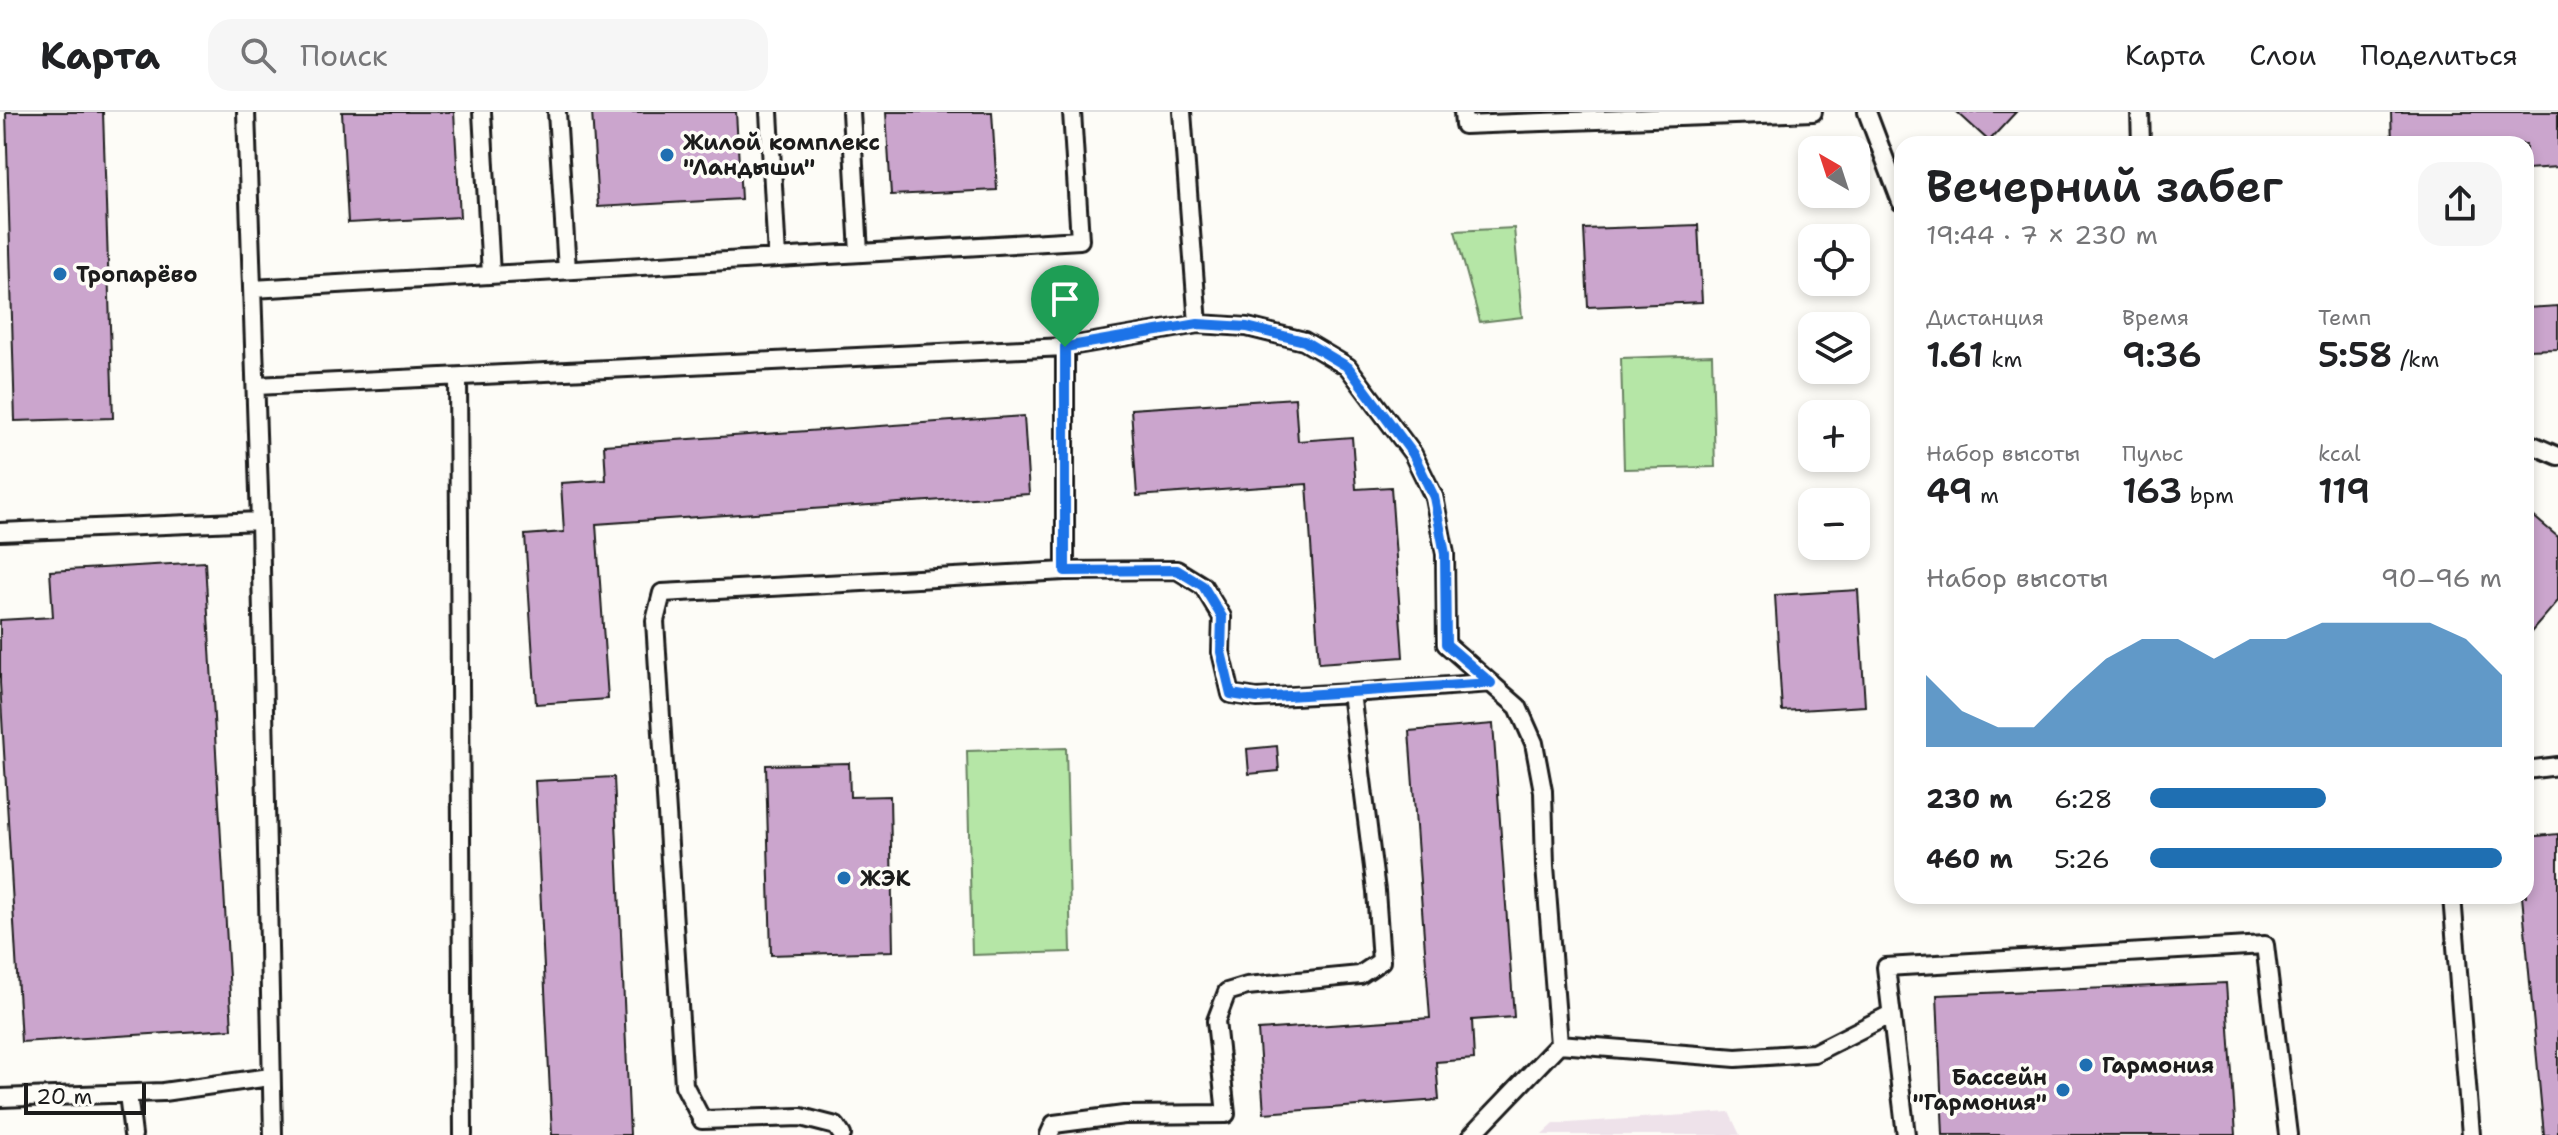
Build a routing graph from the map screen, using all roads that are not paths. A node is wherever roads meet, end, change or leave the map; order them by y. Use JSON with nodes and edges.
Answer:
{"nodes":[{"id":1,"x":246,"y":112,"type":"edge"},
{"id":2,"x":482,"y":112,"type":"edge"},
{"id":3,"x":557,"y":112,"type":"edge"},
{"id":4,"x":769,"y":112,"type":"edge"},
{"id":5,"x":851,"y":112,"type":"edge"},
{"id":6,"x":1072,"y":112,"type":"edge"},
{"id":7,"x":1182,"y":112,"type":"edge"},
{"id":8,"x":1463,"y":112,"type":"edge"},
{"id":9,"x":1813,"y":112,"type":"edge"},
{"id":10,"x":1867,"y":112,"type":"edge"},
{"id":11,"x":2140,"y":112,"type":"edge"},
{"id":12,"x":2141,"y":136,"type":"edge"},
{"id":13,"x":1894,"y":181,"type":"edge"},
{"id":14,"x":859,"y":253,"type":"junction"},
{"id":15,"x":777,"y":258,"type":"junction"},
{"id":16,"x":567,"y":270,"type":"junction"},
{"id":17,"x":491,"y":275,"type":"junction"},
{"id":18,"x":253,"y":289,"type":"junction"},
{"id":19,"x":1198,"y":324,"type":"junction"},
{"id":20,"x":1065,"y":347,"type":"junction"},
{"id":21,"x":458,"y":378,"type":"junction"},
{"id":22,"x":256,"y":386,"type":"junction"},
{"id":23,"x":2534,"y":446,"type":"edge"},
{"id":24,"x":2558,"y":456,"type":"edge"},
{"id":25,"x":260,"y":521,"type":"junction"},
{"id":26,"x":0,"y":532,"type":"edge"},
{"id":27,"x":1065,"y":571,"type":"junction"},
{"id":28,"x":1491,"y":683,"type":"junction"},
{"id":29,"x":1351,"y":693,"type":"junction"},
{"id":30,"x":2558,"y":766,"type":"edge"},
{"id":31,"x":2534,"y":769,"type":"edge"},
{"id":32,"x":2453,"y":904,"type":"edge"},
{"id":33,"x":1889,"y":1015,"type":"junction"},
{"id":34,"x":1559,"y":1044,"type":"junction"},
{"id":35,"x":270,"y":1077,"type":"junction"},
{"id":36,"x":128,"y":1094,"type":"junction"},
{"id":37,"x":0,"y":1098,"type":"edge"},
{"id":38,"x":133,"y":1135,"type":"edge"},
{"id":39,"x":273,"y":1135,"type":"edge"},
{"id":40,"x":463,"y":1135,"type":"edge"},
{"id":41,"x":842,"y":1135,"type":"edge"},
{"id":42,"x":1049,"y":1135,"type":"edge"},
{"id":43,"x":1472,"y":1135,"type":"edge"},
{"id":44,"x":1906,"y":1135,"type":"edge"},
{"id":45,"x":2288,"y":1135,"type":"edge"},
{"id":46,"x":2471,"y":1135,"type":"edge"}],
"edges":[{"from":1,"to":18,"type":"lane"},
{"from":2,"to":17,"type":"lane"},
{"from":3,"to":16,"type":"lane"},
{"from":4,"to":15,"type":"lane"},
{"from":5,"to":14,"type":"lane"},
{"from":6,"to":14,"type":"lane"},
{"from":7,"to":19,"type":"lane"},
{"from":8,"to":9,"type":"lane"},
{"from":10,"to":13,"type":"lane"},
{"from":11,"to":12,"type":"lane"},
{"from":14,"to":15,"type":"lane"},
{"from":15,"to":16,"type":"lane"},
{"from":16,"to":17,"type":"lane"},
{"from":17,"to":18,"type":"lane"},
{"from":18,"to":22,"type":"lane"},
{"from":19,"to":20,"type":"lane"},
{"from":19,"to":28,"type":"lane"},
{"from":20,"to":21,"type":"lane"},
{"from":20,"to":27,"type":"lane"},
{"from":21,"to":22,"type":"lane"},
{"from":21,"to":40,"type":"lane"},
{"from":22,"to":25,"type":"lane"},
{"from":23,"to":24,"type":"lane"},
{"from":25,"to":26,"type":"lane"},
{"from":25,"to":35,"type":"lane"},
{"from":27,"to":29,"type":"lane"},
{"from":27,"to":41,"type":"lane"},
{"from":28,"to":29,"type":"lane"},
{"from":28,"to":34,"type":"lane"},
{"from":29,"to":42,"type":"lane"},
{"from":30,"to":31,"type":"lane"},
{"from":32,"to":46,"type":"lane"},
{"from":33,"to":34,"type":"lane"},
{"from":33,"to":44,"type":"lane"},
{"from":33,"to":45,"type":"lane"},
{"from":34,"to":43,"type":"lane"},
{"from":35,"to":36,"type":"lane"},
{"from":35,"to":39,"type":"lane"},
{"from":36,"to":37,"type":"lane"},
{"from":36,"to":38,"type":"lane"}]}
